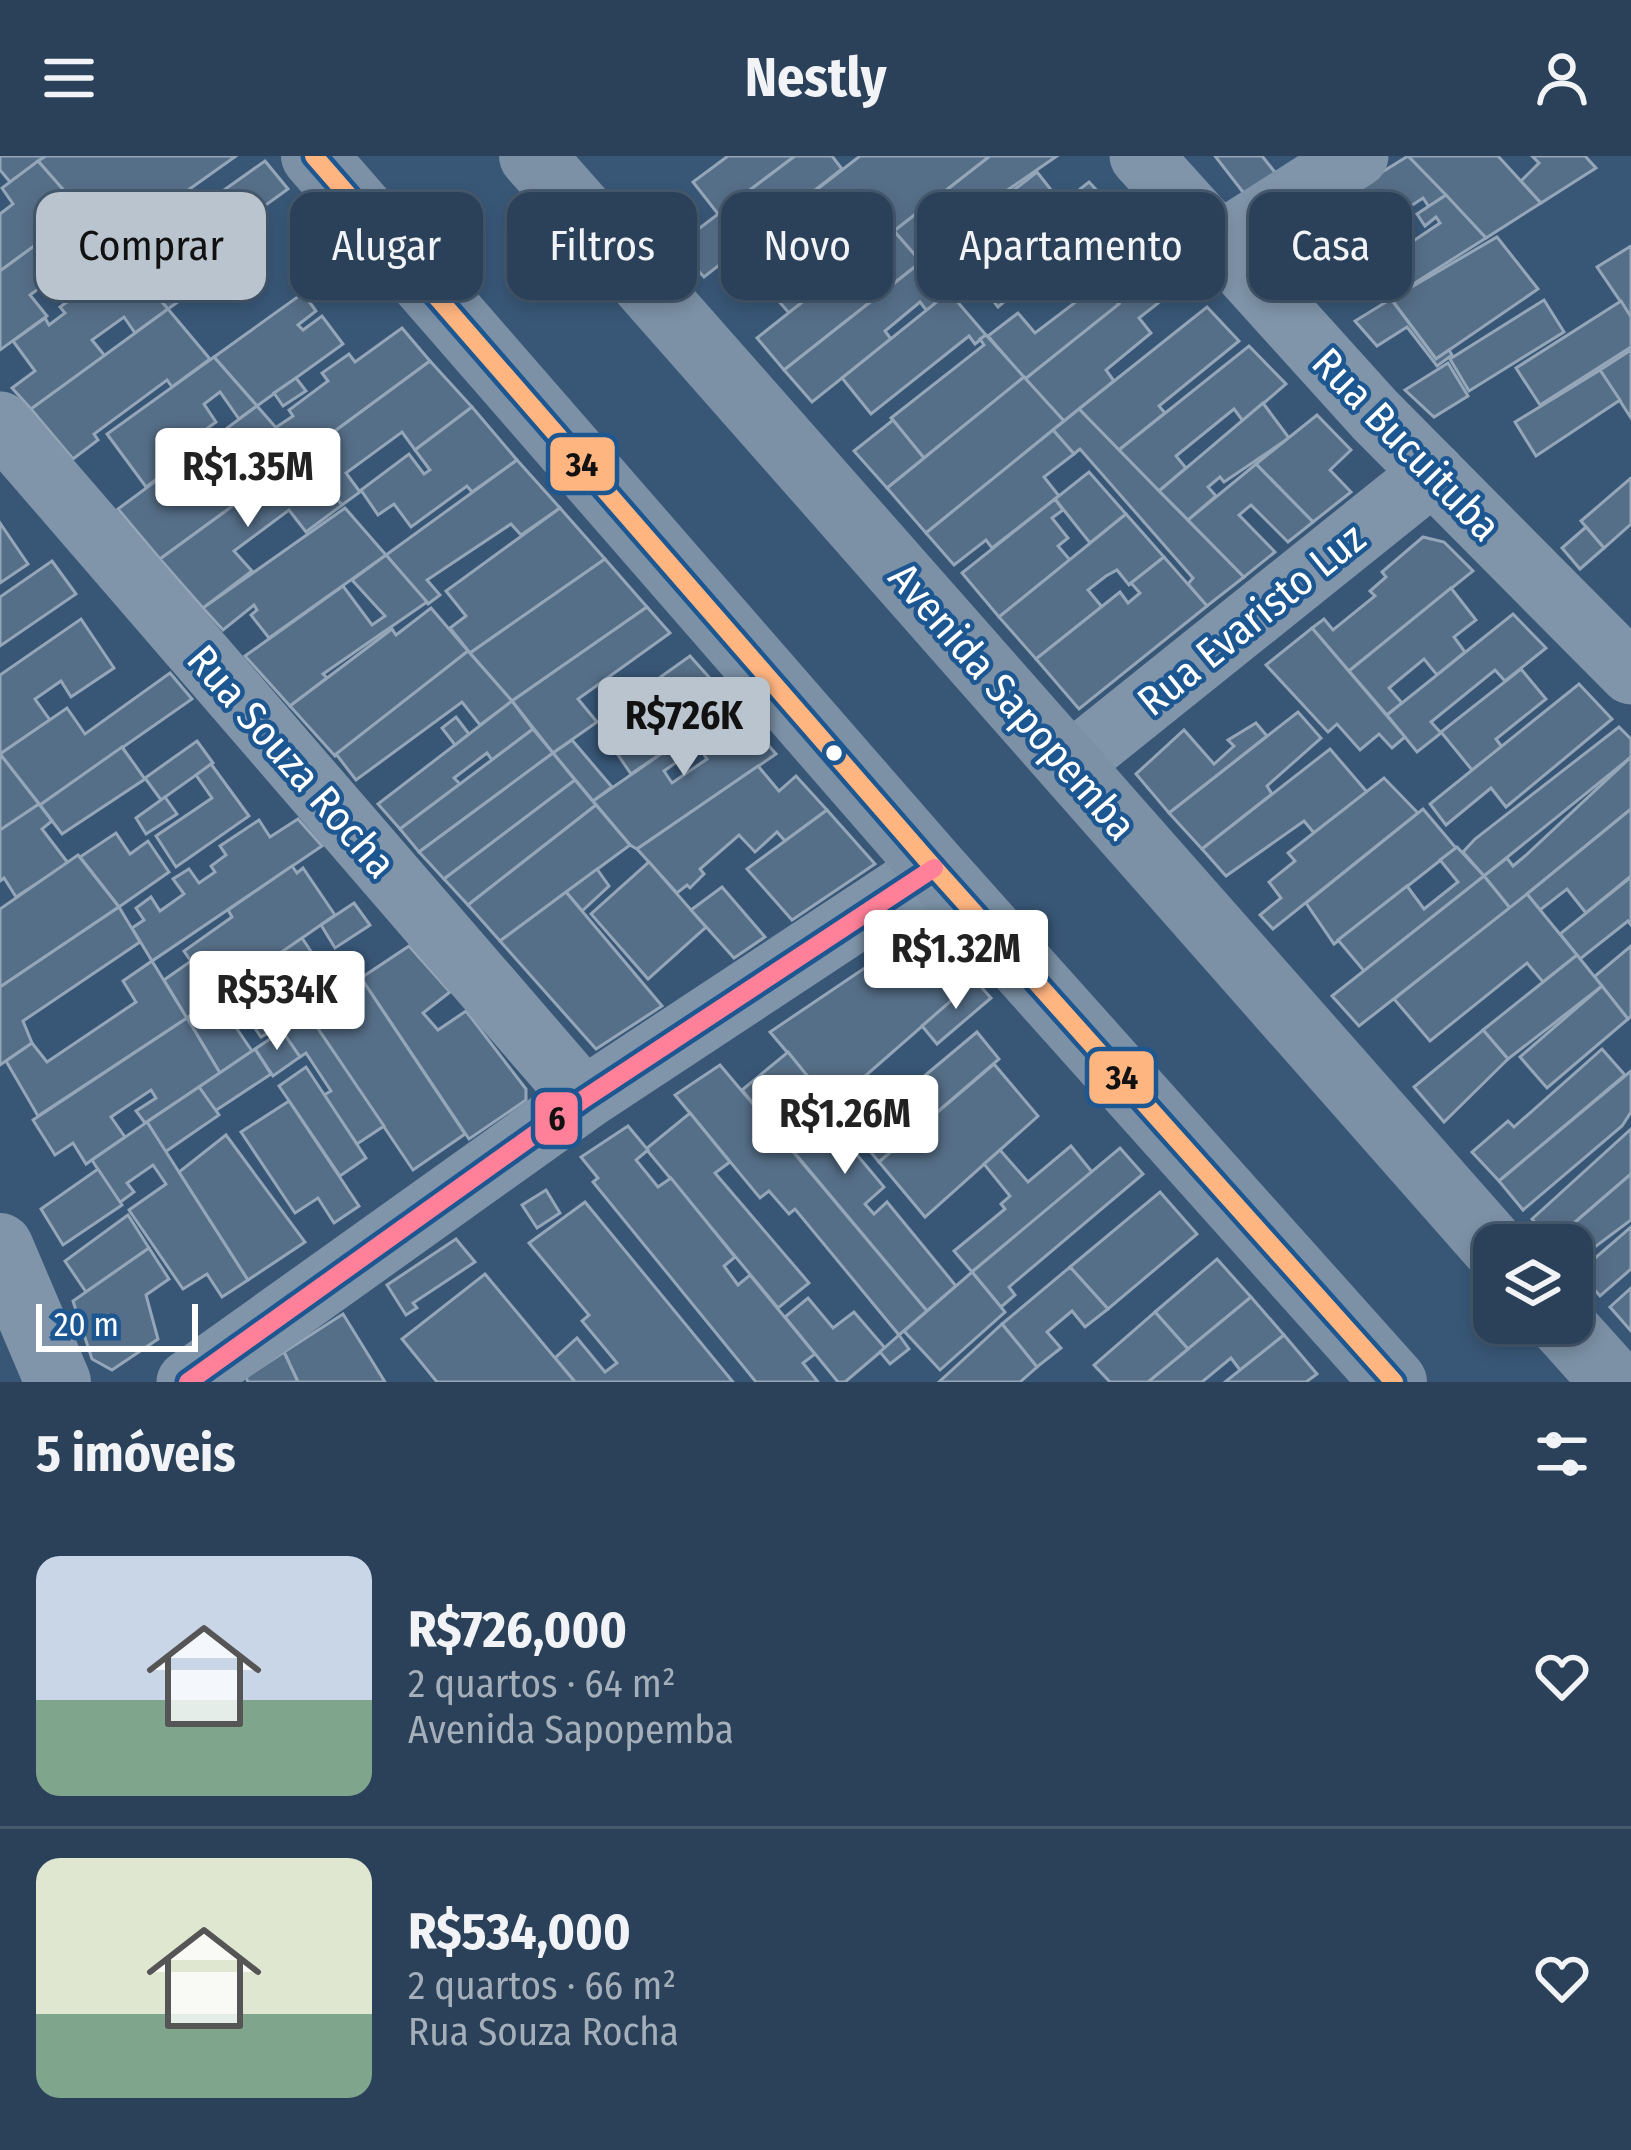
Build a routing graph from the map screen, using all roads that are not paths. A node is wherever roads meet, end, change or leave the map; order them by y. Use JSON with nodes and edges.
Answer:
{"nodes":[{"id":1,"x":314,"y":156,"type":"edge"},
{"id":2,"x":532,"y":156,"type":"edge"},
{"id":3,"x":1141,"y":156,"type":"edge"},
{"id":4,"x":1357,"y":156,"type":"edge"},
{"id":5,"x":1174,"y":192,"type":"edge"},
{"id":6,"x":1225,"y":240,"type":"edge"},
{"id":7,"x":1225,"y":248,"type":"edge"},
{"id":8,"x":0,"y":423,"type":"edge"},
{"id":9,"x":1432,"y":473,"type":"junction"},
{"id":10,"x":1631,"y":673,"type":"edge"},
{"id":11,"x":1069,"y":765,"type":"junction"},
{"id":12,"x":934,"y":868,"type":"junction"},
{"id":13,"x":584,"y":1099,"type":"junction"},
{"id":14,"x":1474,"y":1224,"type":"edge"},
{"id":15,"x":0,"y":1246,"type":"edge"},
{"id":16,"x":1580,"y":1344,"type":"edge"},
{"id":17,"x":58,"y":1382,"type":"edge"},
{"id":18,"x":188,"y":1382,"type":"edge"},
{"id":19,"x":1394,"y":1382,"type":"edge"},
{"id":20,"x":1613,"y":1382,"type":"edge"}],
"edges":[{"from":1,"to":12,"type":"main road"},
{"from":2,"to":11,"type":"main road","name":"Avenida Sapopemba"},
{"from":3,"to":5,"type":"street","name":"Rua Bucuituba"},
{"from":4,"to":6,"type":"street"},
{"from":7,"to":9,"type":"street","name":"Rua Bucuituba"},
{"from":8,"to":13,"type":"street","name":"Rua Souza Rocha"},
{"from":9,"to":10,"type":"street","name":"Rua Bucuituba"},
{"from":9,"to":11,"type":"street","name":"Rua Evaristo Luz"},
{"from":11,"to":14,"type":"main road","name":"Avenida Sapopemba"},
{"from":12,"to":13,"type":"street"},
{"from":12,"to":19,"type":"main road"},
{"from":13,"to":18,"type":"street"},
{"from":15,"to":17,"type":"street"},
{"from":16,"to":20,"type":"main road"}]}
